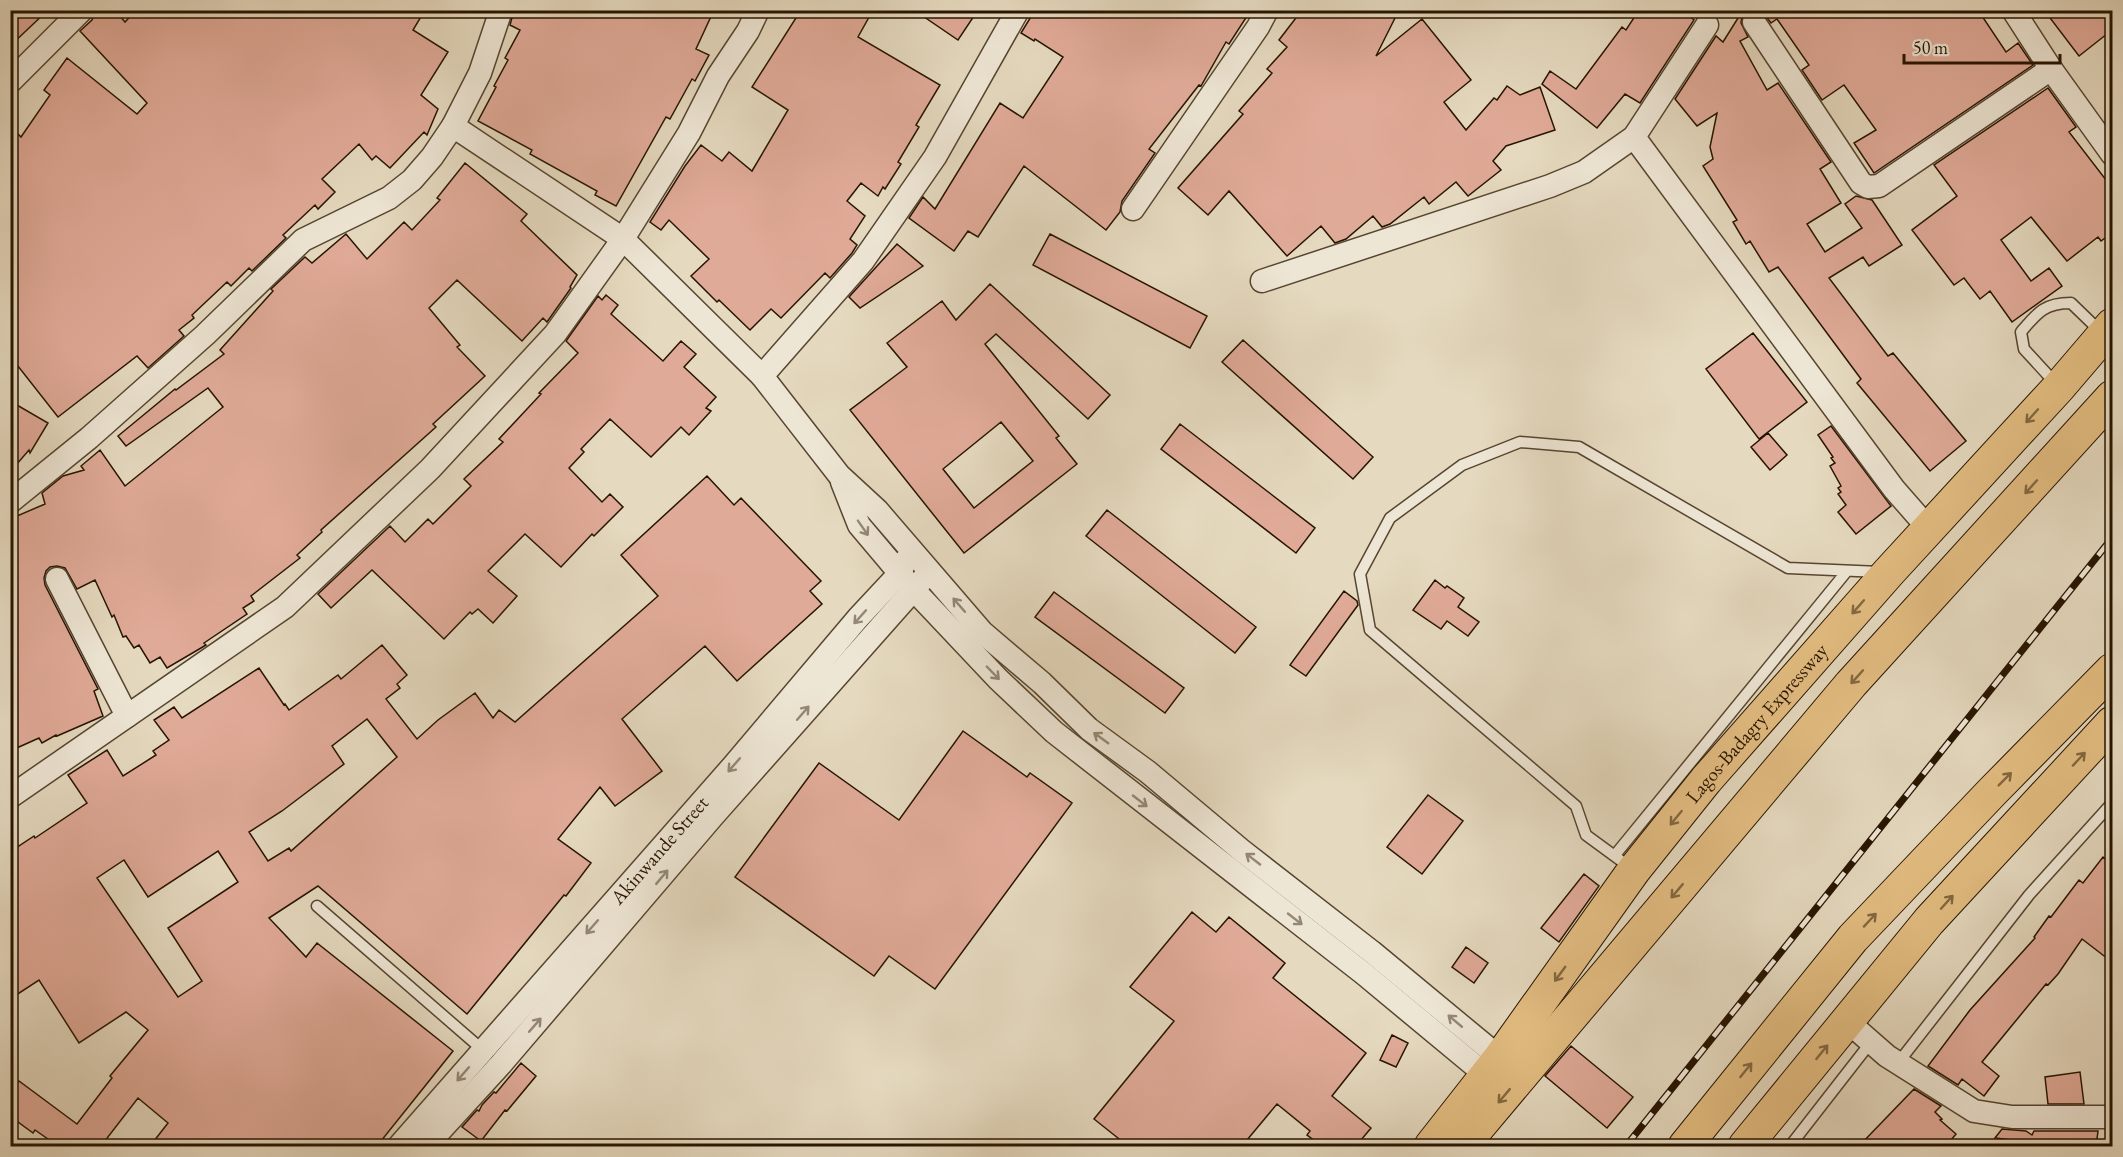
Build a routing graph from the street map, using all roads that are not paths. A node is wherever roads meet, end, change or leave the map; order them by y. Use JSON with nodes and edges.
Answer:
{"nodes":[{"id":1,"x":82,"y":10,"type":"edge"},
{"id":2,"x":501,"y":10,"type":"edge"},
{"id":3,"x":758,"y":10,"type":"edge"},
{"id":4,"x":1018,"y":10,"type":"edge"},
{"id":5,"x":1267,"y":10,"type":"edge"},
{"id":6,"x":2013,"y":10,"type":"edge"},
{"id":7,"x":1754,"y":22,"type":"dead end"},
{"id":8,"x":1707,"y":25,"type":"dead end"},
{"id":9,"x":2051,"y":69,"type":"junction"},
{"id":10,"x":10,"y":82,"type":"edge"},
{"id":11,"x":453,"y":126,"type":"junction"},
{"id":12,"x":1634,"y":138,"type":"junction"},
{"id":13,"x":2112,"y":154,"type":"edge"},
{"id":14,"x":1133,"y":209,"type":"dead end"},
{"id":15,"x":623,"y":239,"type":"junction"},
{"id":16,"x":1262,"y":281,"type":"dead end"},
{"id":17,"x":2108,"y":330,"type":"edge"},
{"id":18,"x":762,"y":375,"type":"junction"},
{"id":19,"x":2058,"y":387,"type":"junction"},
{"id":20,"x":2112,"y":397,"type":"edge"},
{"id":21,"x":839,"y":475,"type":"junction"},
{"id":22,"x":10,"y":502,"type":"edge"},
{"id":23,"x":1929,"y":529,"type":"junction"},
{"id":24,"x":911,"y":548,"type":"junction"},
{"id":25,"x":1847,"y":571,"type":"junction"},
{"id":26,"x":930,"y":572,"type":"junction"},
{"id":27,"x":1889,"y":572,"type":"junction"},
{"id":28,"x":57,"y":579,"type":"dead end"},
{"id":29,"x":906,"y":581,"type":"junction"},
{"id":30,"x":2112,"y":670,"type":"edge"},
{"id":31,"x":127,"y":716,"type":"junction"},
{"id":32,"x":2112,"y":723,"type":"edge"},
{"id":33,"x":10,"y":797,"type":"edge"},
{"id":34,"x":2112,"y":803,"type":"edge"},
{"id":35,"x":1624,"y":862,"type":"junction"},
{"id":36,"x":317,"y":906,"type":"dead end"},
{"id":37,"x":1847,"y":1021,"type":"junction"},
{"id":38,"x":1871,"y":1042,"type":"junction"},
{"id":39,"x":492,"y":1057,"type":"junction"},
{"id":40,"x":1898,"y":1063,"type":"junction"},
{"id":41,"x":1493,"y":1067,"type":"junction"},
{"id":42,"x":2112,"y":1117,"type":"edge"},
{"id":43,"x":399,"y":1146,"type":"edge"},
{"id":44,"x":426,"y":1146,"type":"edge"},
{"id":45,"x":1431,"y":1146,"type":"edge"},
{"id":46,"x":1462,"y":1146,"type":"edge"},
{"id":47,"x":1685,"y":1146,"type":"edge"},
{"id":48,"x":1745,"y":1146,"type":"edge"},
{"id":49,"x":1790,"y":1146,"type":"edge"}],
"edges":[{"from":1,"to":10,"type":"street"},
{"from":2,"to":11,"type":"street"},
{"from":3,"to":15,"type":"street"},
{"from":4,"to":18,"type":"street"},
{"from":5,"to":14,"type":"street"},
{"from":6,"to":9,"type":"street"},
{"from":7,"to":9,"type":"street"},
{"from":8,"to":12,"type":"street"},
{"from":9,"to":13,"type":"street"},
{"from":11,"to":15,"type":"street"},
{"from":11,"to":22,"type":"street"},
{"from":12,"to":16,"type":"street"},
{"from":12,"to":23,"type":"street"},
{"from":15,"to":18,"type":"street"},
{"from":15,"to":31,"type":"street"},
{"from":17,"to":19,"type":"main road","name":"Lagos-Badagry Expressway"},
{"from":17,"to":19,"type":"lane"},
{"from":18,"to":21,"type":"street"},
{"from":19,"to":23,"type":"main road","name":"Lagos-Badagry Expressway","one_way":true},
{"from":20,"to":46,"type":"main road","one_way":true},
{"from":21,"to":24,"type":"street"},
{"from":21,"to":29,"type":"street","one_way":true},
{"from":23,"to":27,"type":"main road","name":"Lagos-Badagry Expressway"},
{"from":24,"to":26,"type":"street"},
{"from":24,"to":29,"type":"street","name":"Akinwande Street"},
{"from":25,"to":27,"type":"lane"},
{"from":25,"to":35,"type":"lane"},
{"from":25,"to":35,"type":"lane"},
{"from":26,"to":29,"type":"street","name":"Akinwande Street"},
{"from":41,"to":26,"type":"street","one_way":true},
{"from":27,"to":35,"type":"main road","name":"Lagos-Badagry Expressway","one_way":true},
{"from":28,"to":31,"type":"street"},
{"from":29,"to":39,"type":"street","name":"Akinwande Street"},
{"from":29,"to":41,"type":"street","one_way":true},
{"from":47,"to":30,"type":"main road","one_way":true},
{"from":31,"to":33,"type":"street"},
{"from":37,"to":32,"type":"main road","one_way":true},
{"from":34,"to":40,"type":"lane"},
{"from":35,"to":41,"type":"main road","name":"Lagos-Badagry Expressway","one_way":true},
{"from":36,"to":39,"type":"lane"},
{"from":37,"to":38,"type":"street"},
{"from":48,"to":37,"type":"main road","one_way":true},
{"from":38,"to":40,"type":"street"},
{"from":38,"to":49,"type":"lane"},
{"from":39,"to":43,"type":"street","name":"Akinwande Street","one_way":true},
{"from":39,"to":44,"type":"street","name":"Akinwande Street"},
{"from":40,"to":42,"type":"street"},
{"from":41,"to":45,"type":"main road","name":"Lagos-Badagry Expressway"}]}
